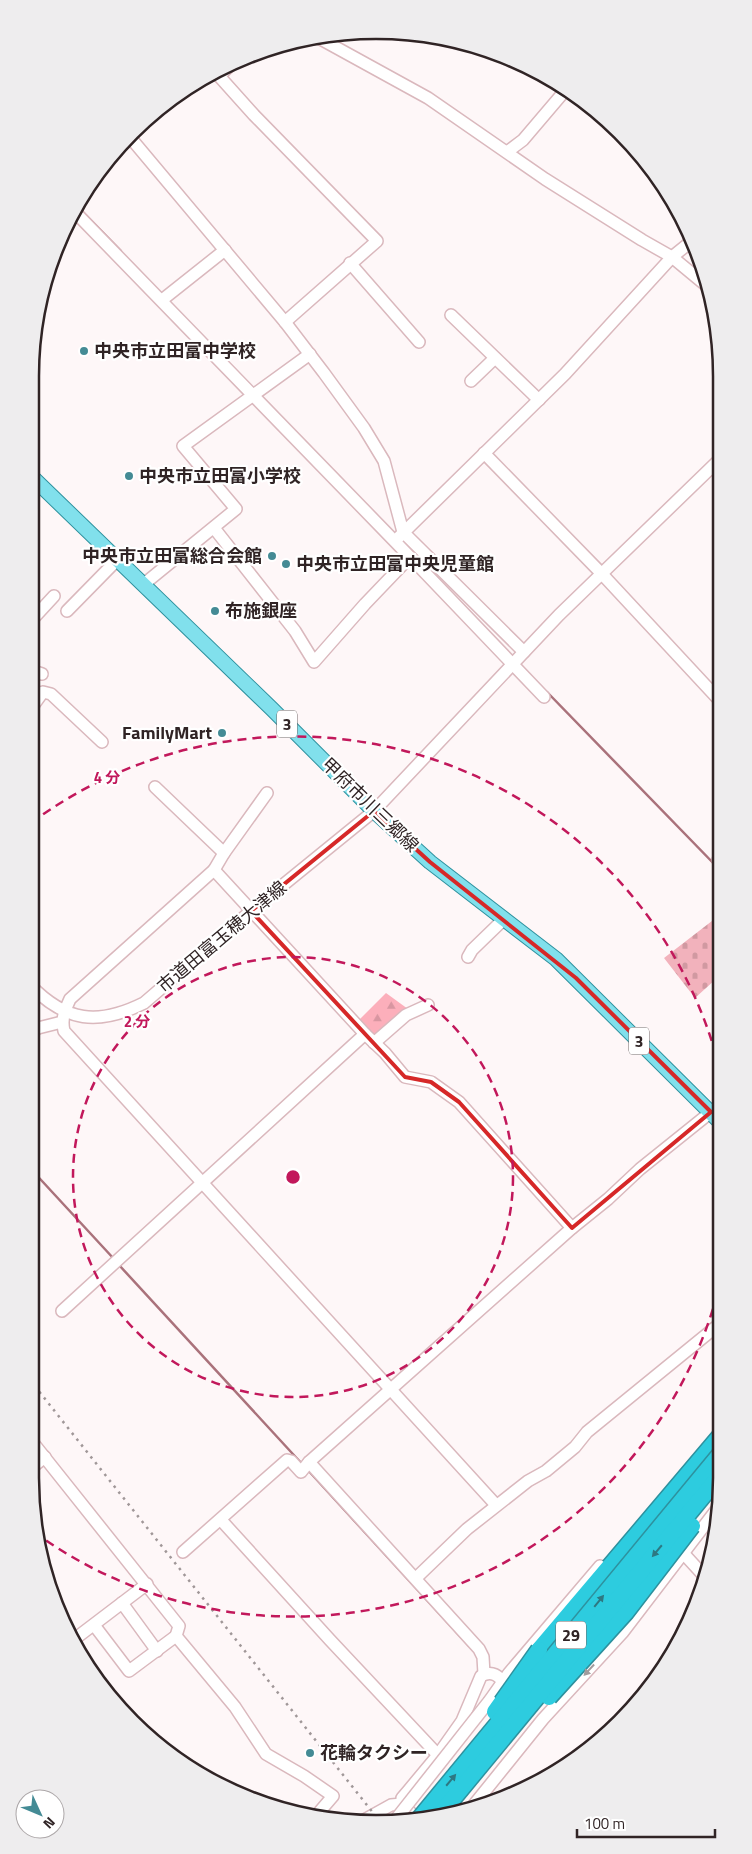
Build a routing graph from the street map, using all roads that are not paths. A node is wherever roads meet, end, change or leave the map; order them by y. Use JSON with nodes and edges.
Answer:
{"nodes":[{"id":1,"x":327,"y":43,"type":"edge"},
{"id":2,"x":221,"y":77,"type":"edge"},
{"id":3,"x":561,"y":95,"type":"edge"},
{"id":4,"x":134,"y":142,"type":"edge"},
{"id":5,"x":507,"y":152,"type":"junction"},
{"id":6,"x":81,"y":214,"type":"edge"},
{"id":7,"x":687,"y":245,"type":"edge"},
{"id":8,"x":225,"y":250,"type":"junction"},
{"id":9,"x":672,"y":257,"type":"junction"},
{"id":10,"x":350,"y":263,"type":"junction"},
{"id":11,"x":699,"y":279,"type":"edge"},
{"id":12,"x":164,"y":298,"type":"junction"},
{"id":13,"x":451,"y":315,"type":"dead end"},
{"id":14,"x":285,"y":322,"type":"junction"},
{"id":15,"x":419,"y":342,"type":"dead end"},
{"id":16,"x":310,"y":354,"type":"junction"},
{"id":17,"x":495,"y":358,"type":"junction"},
{"id":18,"x":471,"y":381,"type":"dead end"},
{"id":19,"x":256,"y":393,"type":"junction"},
{"id":20,"x":539,"y":400,"type":"junction"},
{"id":21,"x":484,"y":453,"type":"junction"},
{"id":22,"x":713,"y":466,"type":"edge"},
{"id":23,"x":39,"y":488,"type":"edge"},
{"id":24,"x":214,"y":528,"type":"junction"},
{"id":25,"x":399,"y":538,"type":"junction"},
{"id":26,"x":410,"y":557,"type":"junction"},
{"id":27,"x":118,"y":559,"type":"junction"},
{"id":28,"x":602,"y":574,"type":"junction"},
{"id":29,"x":144,"y":584,"type":"junction"},
{"id":30,"x":54,"y":596,"type":"dead end"},
{"id":31,"x":68,"y":611,"type":"dead end"},
{"id":32,"x":39,"y":612,"type":"edge"},
{"id":33,"x":517,"y":660,"type":"junction"},
{"id":34,"x":39,"y":673,"type":"edge"},
{"id":35,"x":42,"y":674,"type":"dead end"},
{"id":36,"x":713,"y":693,"type":"edge"},
{"id":37,"x":544,"y":697,"type":"dead end"},
{"id":38,"x":39,"y":698,"type":"edge"},
{"id":39,"x":102,"y":742,"type":"dead end"},
{"id":40,"x":155,"y":787,"type":"dead end"},
{"id":41,"x":267,"y":793,"type":"dead end"},
{"id":42,"x":374,"y":811,"type":"junction"},
{"id":43,"x":224,"y":854,"type":"junction"},
{"id":44,"x":214,"y":870,"type":"junction"},
{"id":45,"x":251,"y":911,"type":"junction"},
{"id":46,"x":504,"y":919,"type":"junction"},
{"id":47,"x":468,"y":957,"type":"dead end"},
{"id":48,"x":39,"y":994,"type":"edge"},
{"id":49,"x":428,"y":1005,"type":"dead end"},
{"id":50,"x":64,"y":1011,"type":"junction"},
{"id":51,"x":62,"y":1022,"type":"junction"},
{"id":52,"x":39,"y":1028,"type":"edge"},
{"id":53,"x":365,"y":1034,"type":"junction"},
{"id":54,"x":374,"y":1043,"type":"junction"},
{"id":55,"x":713,"y":1112,"type":"edge"},
{"id":56,"x":713,"y":1119,"type":"edge"},
{"id":57,"x":202,"y":1183,"type":"junction"},
{"id":58,"x":572,"y":1228,"type":"junction"},
{"id":59,"x":62,"y":1311,"type":"dead end"},
{"id":60,"x":713,"y":1329,"type":"edge"},
{"id":61,"x":393,"y":1390,"type":"junction"},
{"id":62,"x":713,"y":1440,"type":"edge"},
{"id":63,"x":713,"y":1443,"type":"edge"},
{"id":64,"x":39,"y":1449,"type":"edge"},
{"id":65,"x":45,"y":1457,"type":"junction"},
{"id":66,"x":39,"y":1462,"type":"edge"},
{"id":67,"x":309,"y":1462,"type":"junction"},
{"id":68,"x":713,"y":1463,"type":"edge"},
{"id":69,"x":713,"y":1484,"type":"edge"},
{"id":70,"x":713,"y":1500,"type":"edge"},
{"id":71,"x":496,"y":1505,"type":"junction"},
{"id":72,"x":221,"y":1520,"type":"junction"},
{"id":73,"x":708,"y":1531,"type":"edge"},
{"id":74,"x":183,"y":1552,"type":"dead end"},
{"id":75,"x":684,"y":1554,"type":"junction"},
{"id":76,"x":700,"y":1571,"type":"edge"},
{"id":77,"x":416,"y":1578,"type":"junction"},
{"id":78,"x":147,"y":1584,"type":"junction"},
{"id":79,"x":122,"y":1604,"type":"junction"},
{"id":80,"x":94,"y":1625,"type":"junction"},
{"id":81,"x":79,"y":1636,"type":"edge"},
{"id":82,"x":176,"y":1636,"type":"junction"},
{"id":83,"x":158,"y":1651,"type":"junction"},
{"id":84,"x":484,"y":1674,"type":"junction"},
{"id":85,"x":504,"y":1682,"type":"junction"},
{"id":86,"x":543,"y":1719,"type":"junction"},
{"id":87,"x":492,"y":1752,"type":"junction"},
{"id":88,"x":438,"y":1755,"type":"junction"},
{"id":89,"x":468,"y":1759,"type":"junction"},
{"id":90,"x":479,"y":1799,"type":"edge"},
{"id":91,"x":402,"y":1804,"type":"junction"},
{"id":92,"x":440,"y":1809,"type":"edge"},
{"id":93,"x":441,"y":1809,"type":"edge"},
{"id":94,"x":320,"y":1810,"type":"edge"},
{"id":95,"x":412,"y":1813,"type":"edge"},
{"id":96,"x":373,"y":1815,"type":"edge"},
{"id":97,"x":399,"y":1815,"type":"edge"}],
"edges":[{"from":1,"to":5,"type":"street"},
{"from":2,"to":10,"type":"street"},
{"from":3,"to":5,"type":"street"},
{"from":4,"to":8,"type":"street"},
{"from":5,"to":9,"type":"street"},
{"from":6,"to":12,"type":"street"},
{"from":7,"to":9,"type":"street"},
{"from":8,"to":12,"type":"street"},
{"from":8,"to":14,"type":"street"},
{"from":9,"to":11,"type":"street"},
{"from":9,"to":20,"type":"street"},
{"from":10,"to":14,"type":"street"},
{"from":10,"to":15,"type":"street"},
{"from":12,"to":19,"type":"street"},
{"from":13,"to":17,"type":"street"},
{"from":14,"to":16,"type":"street"},
{"from":16,"to":19,"type":"street"},
{"from":16,"to":25,"type":"street"},
{"from":17,"to":18,"type":"street"},
{"from":17,"to":20,"type":"street"},
{"from":19,"to":24,"type":"street"},
{"from":19,"to":25,"type":"street"},
{"from":20,"to":21,"type":"street"},
{"from":21,"to":25,"type":"street"},
{"from":21,"to":28,"type":"street"},
{"from":22,"to":28,"type":"street","name":"市道田富玉穂大津線"},
{"from":23,"to":27,"type":"main road","name":"甲府市川三郷線","number":"3"},
{"from":24,"to":26,"type":"street"},
{"from":24,"to":29,"type":"street"},
{"from":25,"to":26,"type":"street"},
{"from":25,"to":33,"type":"street"},
{"from":26,"to":33,"type":"street"},
{"from":27,"to":29,"type":"main road","name":"甲府市川三郷線","number":"3"},
{"from":27,"to":31,"type":"street"},
{"from":28,"to":33,"type":"street","name":"市道田富玉穂大津線"},
{"from":28,"to":36,"type":"street"},
{"from":29,"to":42,"type":"main road","name":"甲府市川三郷線","number":"3"},
{"from":30,"to":32,"type":"street"},
{"from":33,"to":37,"type":"street"},
{"from":33,"to":42,"type":"street","name":"市道田富玉穂大津線"},
{"from":34,"to":35,"type":"street"},
{"from":38,"to":39,"type":"street"},
{"from":40,"to":43,"type":"street"},
{"from":41,"to":43,"type":"street"},
{"from":42,"to":45,"type":"street","name":"市道田富玉穂大津線"},
{"from":42,"to":46,"type":"main road","name":"甲府市川三郷線","number":"3"},
{"from":43,"to":44,"type":"street"},
{"from":44,"to":45,"type":"street"},
{"from":44,"to":50,"type":"street"},
{"from":45,"to":50,"type":"street","name":"市道田富玉穂大津線"},
{"from":45,"to":53,"type":"street"},
{"from":46,"to":47,"type":"street"},
{"from":46,"to":55,"type":"main road","name":"甲府市川三郷線","number":"3"},
{"from":48,"to":50,"type":"street","name":"市道田富玉穂大津線"},
{"from":49,"to":54,"type":"street"},
{"from":50,"to":51,"type":"street"},
{"from":51,"to":52,"type":"street"},
{"from":51,"to":57,"type":"street"},
{"from":53,"to":54,"type":"street"},
{"from":53,"to":57,"type":"street"},
{"from":54,"to":58,"type":"street"},
{"from":56,"to":58,"type":"street"},
{"from":57,"to":59,"type":"street"},
{"from":57,"to":61,"type":"street"},
{"from":58,"to":61,"type":"street"},
{"from":60,"to":71,"type":"street"},
{"from":61,"to":67,"type":"street"},
{"from":61,"to":71,"type":"street"},
{"from":62,"to":85,"type":"street"},
{"from":63,"to":89,"type":"highway","bridge":true},
{"from":64,"to":65,"type":"street"},
{"from":65,"to":66,"type":"street"},
{"from":65,"to":78,"type":"street"},
{"from":67,"to":72,"type":"street"},
{"from":67,"to":77,"type":"street"},
{"from":89,"to":68,"type":"highway","number":"29","one_way":true,"bridge":true},
{"from":69,"to":87,"type":"highway","number":"29","one_way":true,"bridge":true},
{"from":70,"to":87,"type":"highway","bridge":true},
{"from":71,"to":77,"type":"street"},
{"from":72,"to":74,"type":"street"},
{"from":72,"to":88,"type":"street"},
{"from":73,"to":75,"type":"street"},
{"from":75,"to":76,"type":"street"},
{"from":75,"to":86,"type":"street","one_way":true},
{"from":77,"to":84,"type":"street"},
{"from":78,"to":79,"type":"street"},
{"from":78,"to":82,"type":"street"},
{"from":79,"to":80,"type":"street"},
{"from":79,"to":83,"type":"street"},
{"from":80,"to":81,"type":"street"},
{"from":80,"to":83,"type":"street"},
{"from":82,"to":83,"type":"street"},
{"from":82,"to":94,"type":"street"},
{"from":84,"to":85,"type":"street"},
{"from":84,"to":88,"type":"street"},
{"from":85,"to":86,"type":"street"},
{"from":85,"to":97,"type":"street","bridge":true},
{"from":86,"to":90,"type":"street"},
{"from":87,"to":93,"type":"highway","number":"29","bridge":true},
{"from":88,"to":91,"type":"street"},
{"from":92,"to":89,"type":"highway","number":"29","one_way":true,"bridge":true},
{"from":91,"to":95,"type":"street"},
{"from":91,"to":96,"type":"street"}]}
